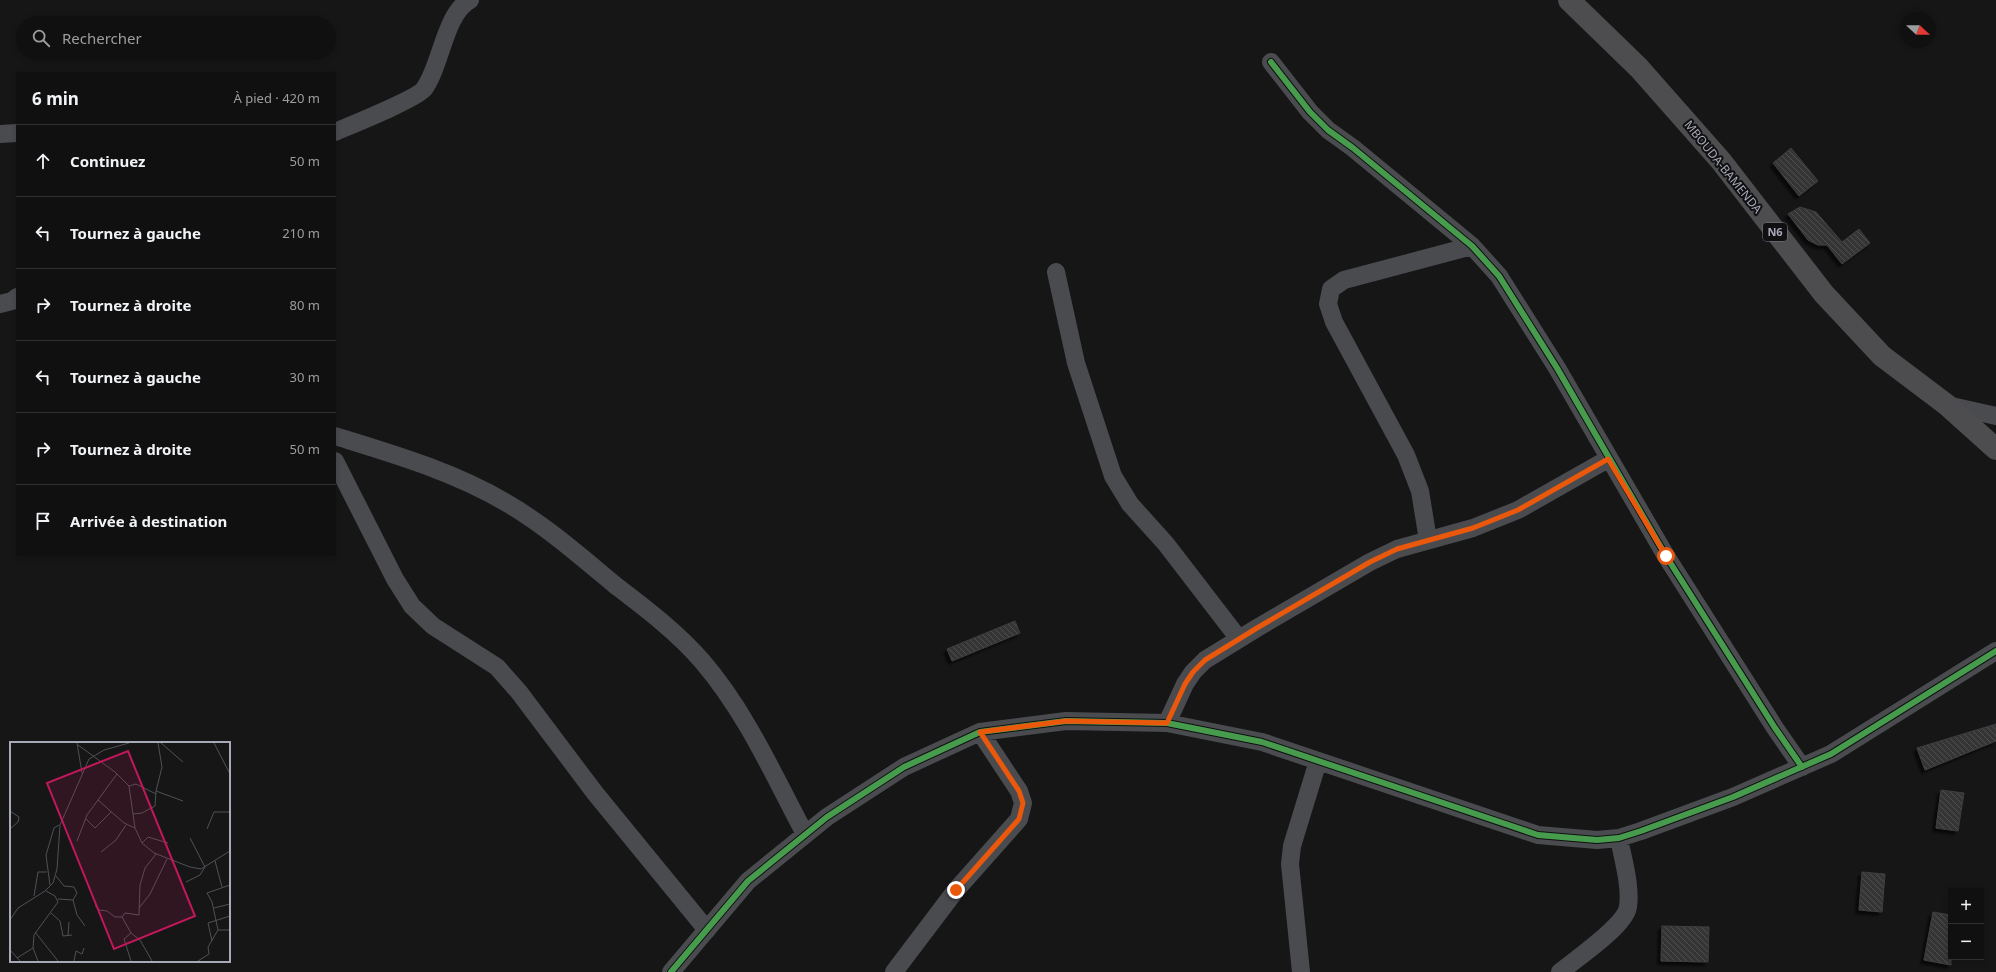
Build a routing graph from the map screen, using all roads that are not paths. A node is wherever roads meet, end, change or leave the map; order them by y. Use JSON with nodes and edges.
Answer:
{"nodes":[{"id":1,"x":470,"y":0,"type":"edge"},
{"id":2,"x":1569,"y":0,"type":"edge"},
{"id":3,"x":1271,"y":62,"type":"dead end"},
{"id":4,"x":336,"y":132,"type":"edge"},
{"id":5,"x":16,"y":133,"type":"edge"},
{"id":6,"x":0,"y":134,"type":"edge"},
{"id":7,"x":1472,"y":246,"type":"junction"},
{"id":8,"x":1056,"y":272,"type":"dead end"},
{"id":9,"x":16,"y":299,"type":"edge"},
{"id":10,"x":0,"y":304,"type":"edge"},
{"id":11,"x":1947,"y":405,"type":"junction"},
{"id":12,"x":1996,"y":416,"type":"edge"},
{"id":13,"x":336,"y":436,"type":"edge"},
{"id":14,"x":1996,"y":449,"type":"edge"},
{"id":15,"x":1608,"y":459,"type":"junction"},
{"id":16,"x":336,"y":463,"type":"edge"},
{"id":17,"x":1428,"y":540,"type":"junction"},
{"id":18,"x":1239,"y":639,"type":"junction"},
{"id":19,"x":1996,"y":651,"type":"edge"},
{"id":20,"x":1167,"y":723,"type":"junction"},
{"id":21,"x":980,"y":732,"type":"junction"},
{"id":22,"x":1318,"y":761,"type":"junction"},
{"id":23,"x":1802,"y":767,"type":"junction"},
{"id":24,"x":805,"y":834,"type":"junction"},
{"id":25,"x":1619,"y":838,"type":"junction"},
{"id":26,"x":707,"y":930,"type":"junction"},
{"id":27,"x":671,"y":972,"type":"edge"},
{"id":28,"x":894,"y":972,"type":"edge"},
{"id":29,"x":1301,"y":972,"type":"edge"},
{"id":30,"x":1560,"y":972,"type":"edge"}],
"edges":[{"from":1,"to":4,"type":"street"},
{"from":2,"to":11,"type":"highway","name":"MBOUDA-BAMENDA","number":"N6"},
{"from":3,"to":7,"type":"street"},
{"from":5,"to":6,"type":"street"},
{"from":7,"to":15,"type":"street"},
{"from":7,"to":17,"type":"street"},
{"from":8,"to":18,"type":"street"},
{"from":9,"to":10,"type":"street"},
{"from":11,"to":12,"type":"street"},
{"from":11,"to":14,"type":"highway","name":"MBOUDA-BAMENDA","number":"N6"},
{"from":13,"to":24,"type":"street"},
{"from":15,"to":17,"type":"street"},
{"from":15,"to":23,"type":"street"},
{"from":16,"to":26,"type":"street"},
{"from":17,"to":18,"type":"street"},
{"from":18,"to":20,"type":"street"},
{"from":19,"to":23,"type":"street"},
{"from":20,"to":21,"type":"street"},
{"from":20,"to":22,"type":"street"},
{"from":21,"to":24,"type":"street"},
{"from":21,"to":28,"type":"street"},
{"from":22,"to":25,"type":"street"},
{"from":22,"to":29,"type":"street"},
{"from":23,"to":25,"type":"street"},
{"from":24,"to":26,"type":"street"},
{"from":25,"to":30,"type":"street"},
{"from":26,"to":27,"type":"street"}]}
